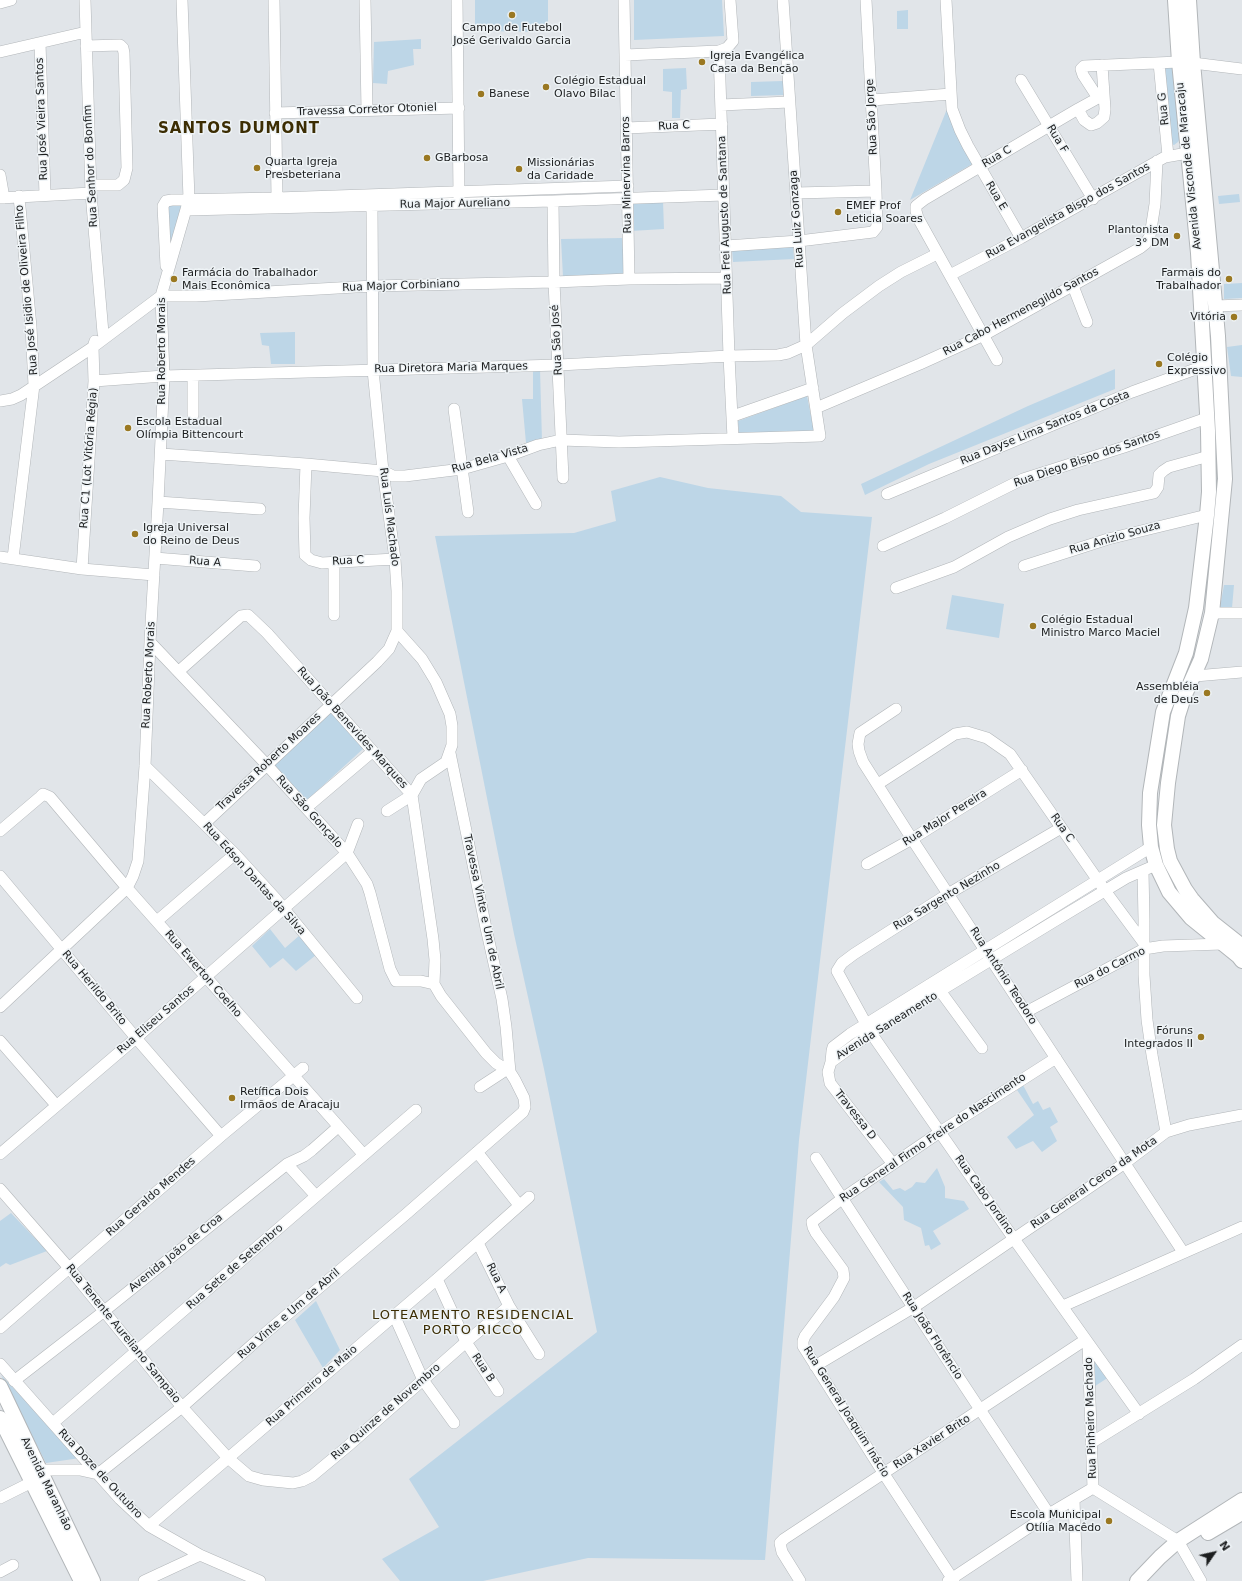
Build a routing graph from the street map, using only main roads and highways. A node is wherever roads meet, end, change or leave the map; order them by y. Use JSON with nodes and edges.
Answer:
{"nodes":[{"id":1,"x":1175,"y":0,"type":"edge"},
{"id":2,"x":1189,"y":0,"type":"edge"},
{"id":3,"x":1204,"y":253,"type":"junction"},
{"id":4,"x":1206,"y":279,"type":"junction"},
{"id":5,"x":1171,"y":690,"type":"junction"},
{"id":6,"x":1184,"y":697,"type":"junction"},
{"id":7,"x":1164,"y":712,"type":"junction"},
{"id":8,"x":1178,"y":716,"type":"junction"},
{"id":9,"x":1242,"y":946,"type":"edge"},
{"id":10,"x":1242,"y":961,"type":"edge"},
{"id":11,"x":0,"y":1386,"type":"edge"},
{"id":12,"x":0,"y":1418,"type":"edge"},
{"id":13,"x":1242,"y":1500,"type":"edge"},
{"id":14,"x":1242,"y":1513,"type":"edge"},
{"id":15,"x":1180,"y":1545,"type":"junction"},
{"id":16,"x":81,"y":1581,"type":"edge"},
{"id":17,"x":93,"y":1581,"type":"edge"},
{"id":18,"x":1138,"y":1581,"type":"edge"},
{"id":19,"x":1150,"y":1581,"type":"edge"}],
"edges":[{"from":1,"to":3,"type":"main road","name":"Avenida Visconde de Maracaju"},
{"from":2,"to":3,"type":"main road","name":"Avenida Visconde de Maracaju"},
{"from":3,"to":4,"type":"main road","name":"Avenida Visconde de Maracaju"},
{"from":4,"to":5,"type":"main road","name":"Avenida Visconde de Maracaju"},
{"from":4,"to":6,"type":"main road","name":"Avenida Visconde de Maracaju"},
{"from":5,"to":6,"type":"main road"},
{"from":5,"to":7,"type":"main road","name":"Avenida Visconde de Maracaju"},
{"from":6,"to":8,"type":"main road","name":"Avenida Visconde de Maracaju"},
{"from":7,"to":8,"type":"main road"},
{"from":7,"to":10,"type":"main road","name":"Avenida Visconde de Maracaju"},
{"from":8,"to":9,"type":"main road","name":"Avenida Visconde de Maracaju"},
{"from":11,"to":17,"type":"main road","name":"Avenida Maranhão"},
{"from":12,"to":16,"type":"main road","name":"Avenida Maranhão"},
{"from":13,"to":15,"type":"main road"},
{"from":14,"to":15,"type":"main road"},
{"from":15,"to":18,"type":"main road"},
{"from":15,"to":19,"type":"main road"}]}
